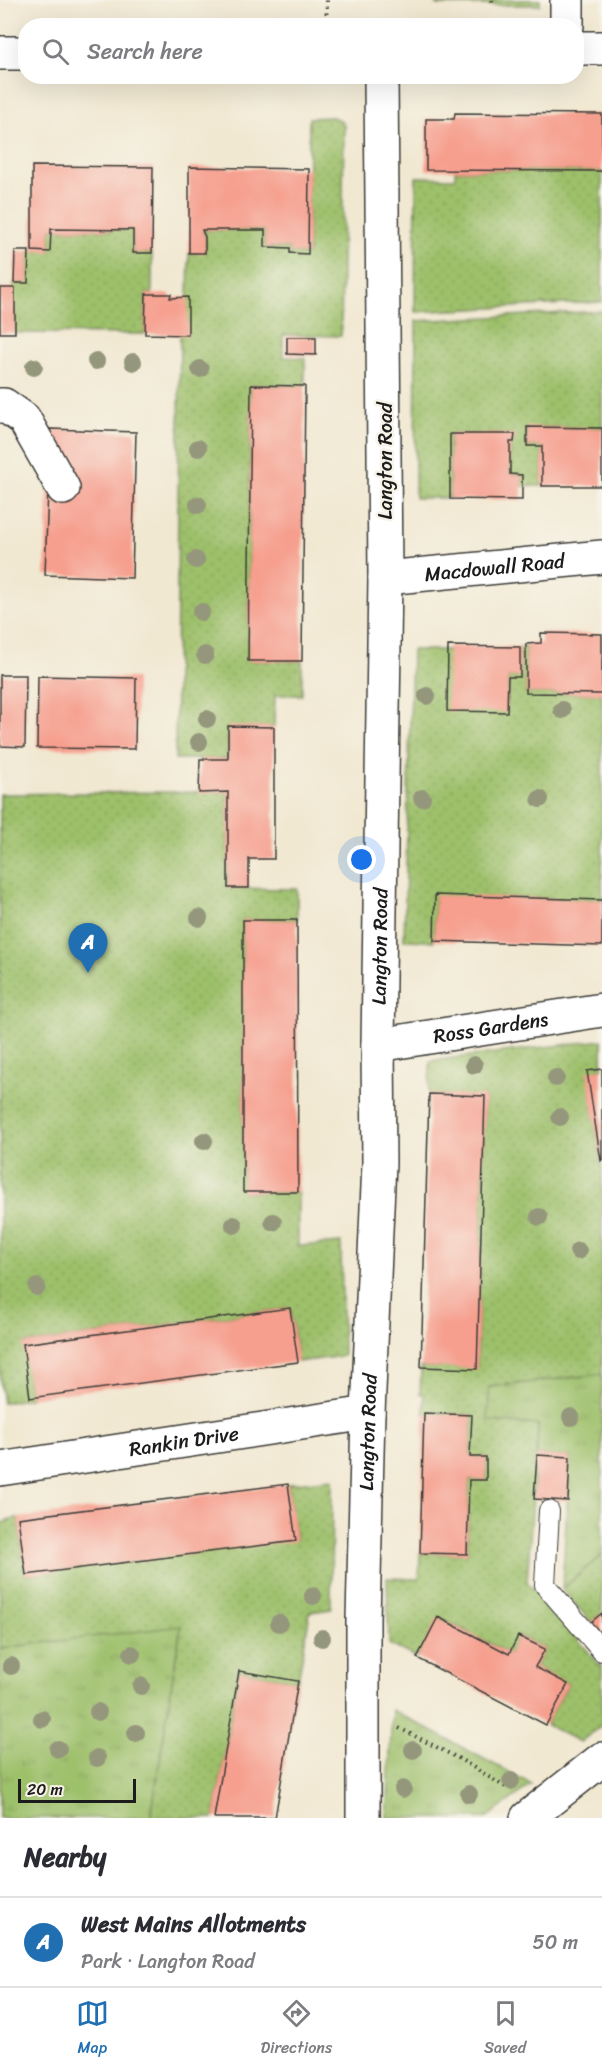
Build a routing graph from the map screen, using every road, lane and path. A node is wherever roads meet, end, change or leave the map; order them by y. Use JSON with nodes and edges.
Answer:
{"nodes":[{"id":1,"x":327,"y":0,"type":"edge"},
{"id":2,"x":567,"y":0,"type":"edge"},
{"id":3,"x":326,"y":18,"type":"edge"},
{"id":4,"x":567,"y":18,"type":"edge"},
{"id":5,"x":584,"y":48,"type":"edge"},
{"id":6,"x":602,"y":48,"type":"edge"},
{"id":7,"x":0,"y":53,"type":"edge"},
{"id":8,"x":18,"y":53,"type":"edge"},
{"id":9,"x":381,"y":84,"type":"edge"},
{"id":10,"x":0,"y":405,"type":"edge"},
{"id":11,"x":63,"y":488,"type":"dead end"},
{"id":12,"x":602,"y":557,"type":"edge"},
{"id":13,"x":385,"y":578,"type":"junction"},
{"id":14,"x":602,"y":1011,"type":"edge"},
{"id":15,"x":378,"y":1046,"type":"junction"},
{"id":16,"x":368,"y":1413,"type":"junction"},
{"id":17,"x":0,"y":1468,"type":"edge"},
{"id":18,"x":549,"y":1511,"type":"dead end"},
{"id":19,"x":602,"y":1651,"type":"edge"},
{"id":20,"x":363,"y":1710,"type":"junction"},
{"id":21,"x":602,"y":1759,"type":"edge"},
{"id":22,"x":540,"y":1815,"type":"edge"},
{"id":23,"x":363,"y":1818,"type":"edge"}],
"edges":[{"from":1,"to":3,"type":"path"},
{"from":2,"to":4,"type":"street"},
{"from":5,"to":6,"type":"street"},
{"from":7,"to":8,"type":"street"},
{"from":9,"to":13,"type":"street","name":"Langton Road"},
{"from":10,"to":11,"type":"street"},
{"from":12,"to":13,"type":"street","name":"Macdowall Road"},
{"from":13,"to":15,"type":"street","name":"Langton Road"},
{"from":14,"to":15,"type":"street","name":"Ross Gardens"},
{"from":15,"to":16,"type":"street","name":"Langton Road"},
{"from":16,"to":17,"type":"street","name":"Rankin Drive"},
{"from":16,"to":20,"type":"street","name":"Langton Road"},
{"from":18,"to":19,"type":"lane"},
{"from":20,"to":22,"type":"path"},
{"from":20,"to":23,"type":"street","name":"Langton Road"},
{"from":21,"to":22,"type":"street"}]}
